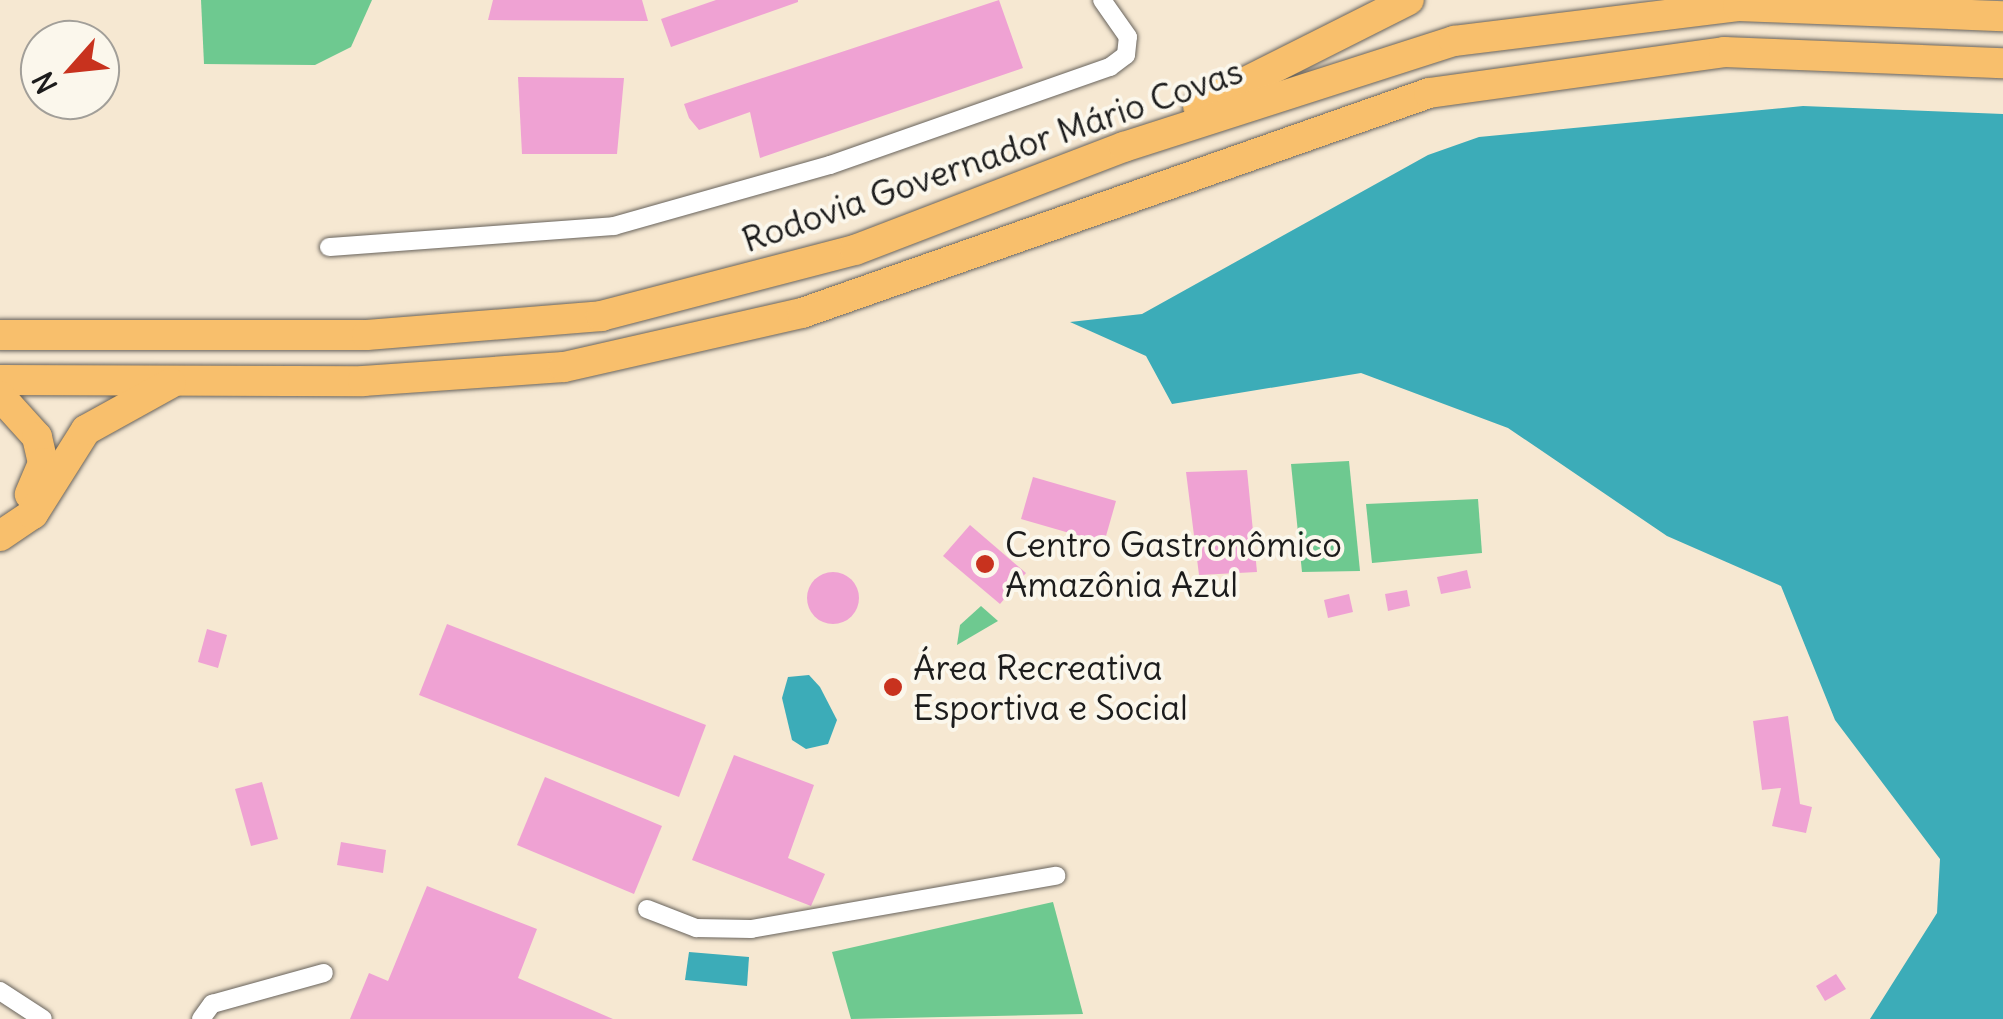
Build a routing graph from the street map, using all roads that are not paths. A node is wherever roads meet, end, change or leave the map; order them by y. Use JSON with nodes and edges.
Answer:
{"nodes":[{"id":1,"x":1102,"y":0,"type":"edge"},
{"id":2,"x":1410,"y":0,"type":"edge"},
{"id":3,"x":2003,"y":16,"type":"edge"},
{"id":4,"x":2003,"y":63,"type":"edge"},
{"id":5,"x":1124,"y":147,"type":"junction"},
{"id":6,"x":329,"y":247,"type":"dead end"},
{"id":7,"x":0,"y":336,"type":"edge"},
{"id":8,"x":0,"y":380,"type":"edge"},
{"id":9,"x":174,"y":382,"type":"junction"},
{"id":10,"x":0,"y":396,"type":"edge"},
{"id":11,"x":0,"y":523,"type":"edge"},
{"id":12,"x":0,"y":536,"type":"edge"},
{"id":13,"x":1056,"y":876,"type":"dead end"},
{"id":14,"x":647,"y":909,"type":"dead end"},
{"id":15,"x":324,"y":973,"type":"dead end"},
{"id":16,"x":0,"y":990,"type":"edge"},
{"id":17,"x":43,"y":1019,"type":"edge"},
{"id":18,"x":201,"y":1019,"type":"edge"}],
"edges":[{"from":1,"to":6,"type":"street"},
{"from":2,"to":5,"type":"highway"},
{"from":3,"to":5,"type":"highway","name":"Rodovia Governador Mário Covas"},
{"from":4,"to":9,"type":"highway"},
{"from":5,"to":7,"type":"highway","name":"Rodovia Governador Mário Covas"},
{"from":8,"to":9,"type":"highway"},
{"from":9,"to":12,"type":"highway"},
{"from":10,"to":11,"type":"highway"},
{"from":13,"to":14,"type":"street"},
{"from":15,"to":18,"type":"street"},
{"from":16,"to":17,"type":"street"}]}
